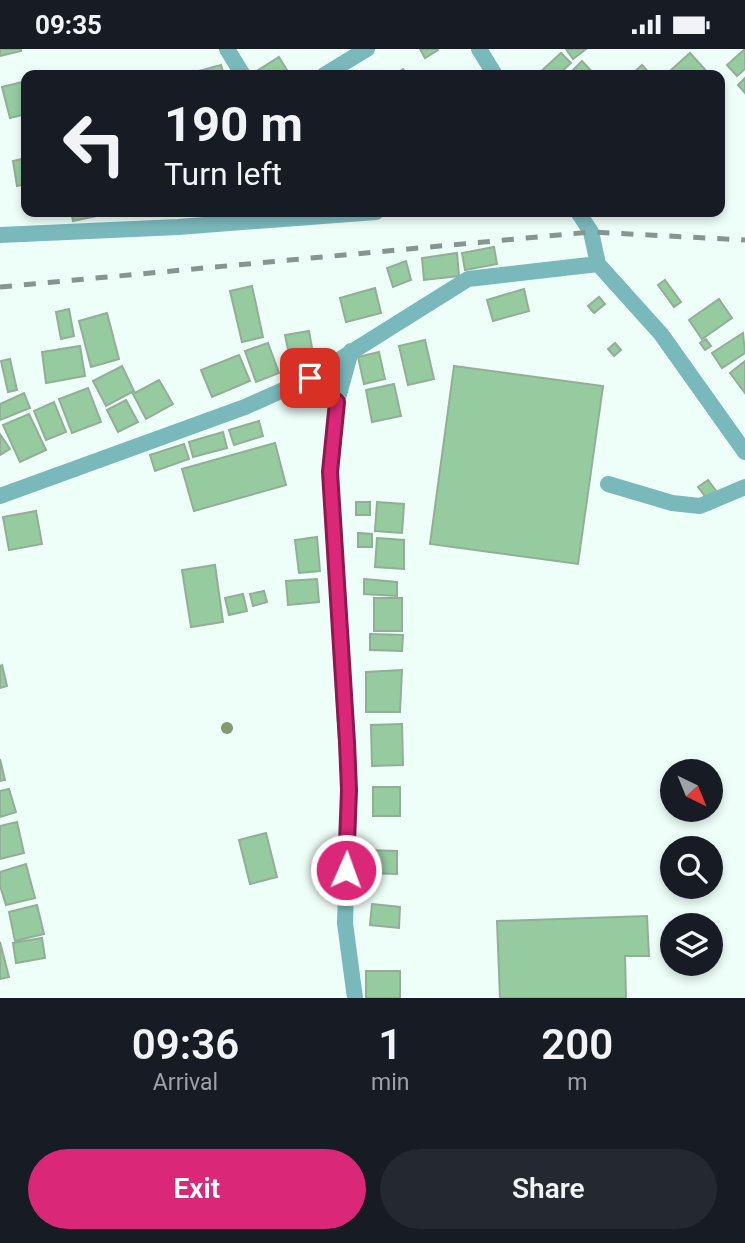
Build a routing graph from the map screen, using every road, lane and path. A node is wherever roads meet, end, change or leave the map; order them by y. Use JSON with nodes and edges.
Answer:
{"nodes":[{"id":1,"x":227,"y":49,"type":"edge"},
{"id":2,"x":367,"y":49,"type":"edge"},
{"id":3,"x":479,"y":49,"type":"edge"},
{"id":4,"x":240,"y":70,"type":"edge"},
{"id":5,"x":332,"y":70,"type":"edge"},
{"id":6,"x":492,"y":70,"type":"edge"},
{"id":7,"x":310,"y":217,"type":"edge"},
{"id":8,"x":581,"y":217,"type":"edge"},
{"id":9,"x":0,"y":235,"type":"edge"},
{"id":10,"x":598,"y":264,"type":"junction"},
{"id":11,"x":351,"y":351,"type":"junction"},
{"id":12,"x":310,"y":378,"type":"junction"},
{"id":13,"x":337,"y":402,"type":"junction"},
{"id":14,"x":745,"y":452,"type":"edge"},
{"id":15,"x":608,"y":485,"type":"dead end"},
{"id":16,"x":745,"y":487,"type":"edge"},
{"id":17,"x":1,"y":494,"type":"edge"},
{"id":18,"x":355,"y":998,"type":"edge"}],
"edges":[{"from":1,"to":4,"type":"street"},
{"from":2,"to":5,"type":"street"},
{"from":3,"to":6,"type":"street"},
{"from":7,"to":9,"type":"street"},
{"from":8,"to":10,"type":"street"},
{"from":10,"to":11,"type":"street"},
{"from":10,"to":14,"type":"street"},
{"from":11,"to":12,"type":"street"},
{"from":11,"to":13,"type":"street"},
{"from":12,"to":13,"type":"street"},
{"from":12,"to":17,"type":"street"},
{"from":13,"to":18,"type":"street"},
{"from":15,"to":16,"type":"street"}]}
